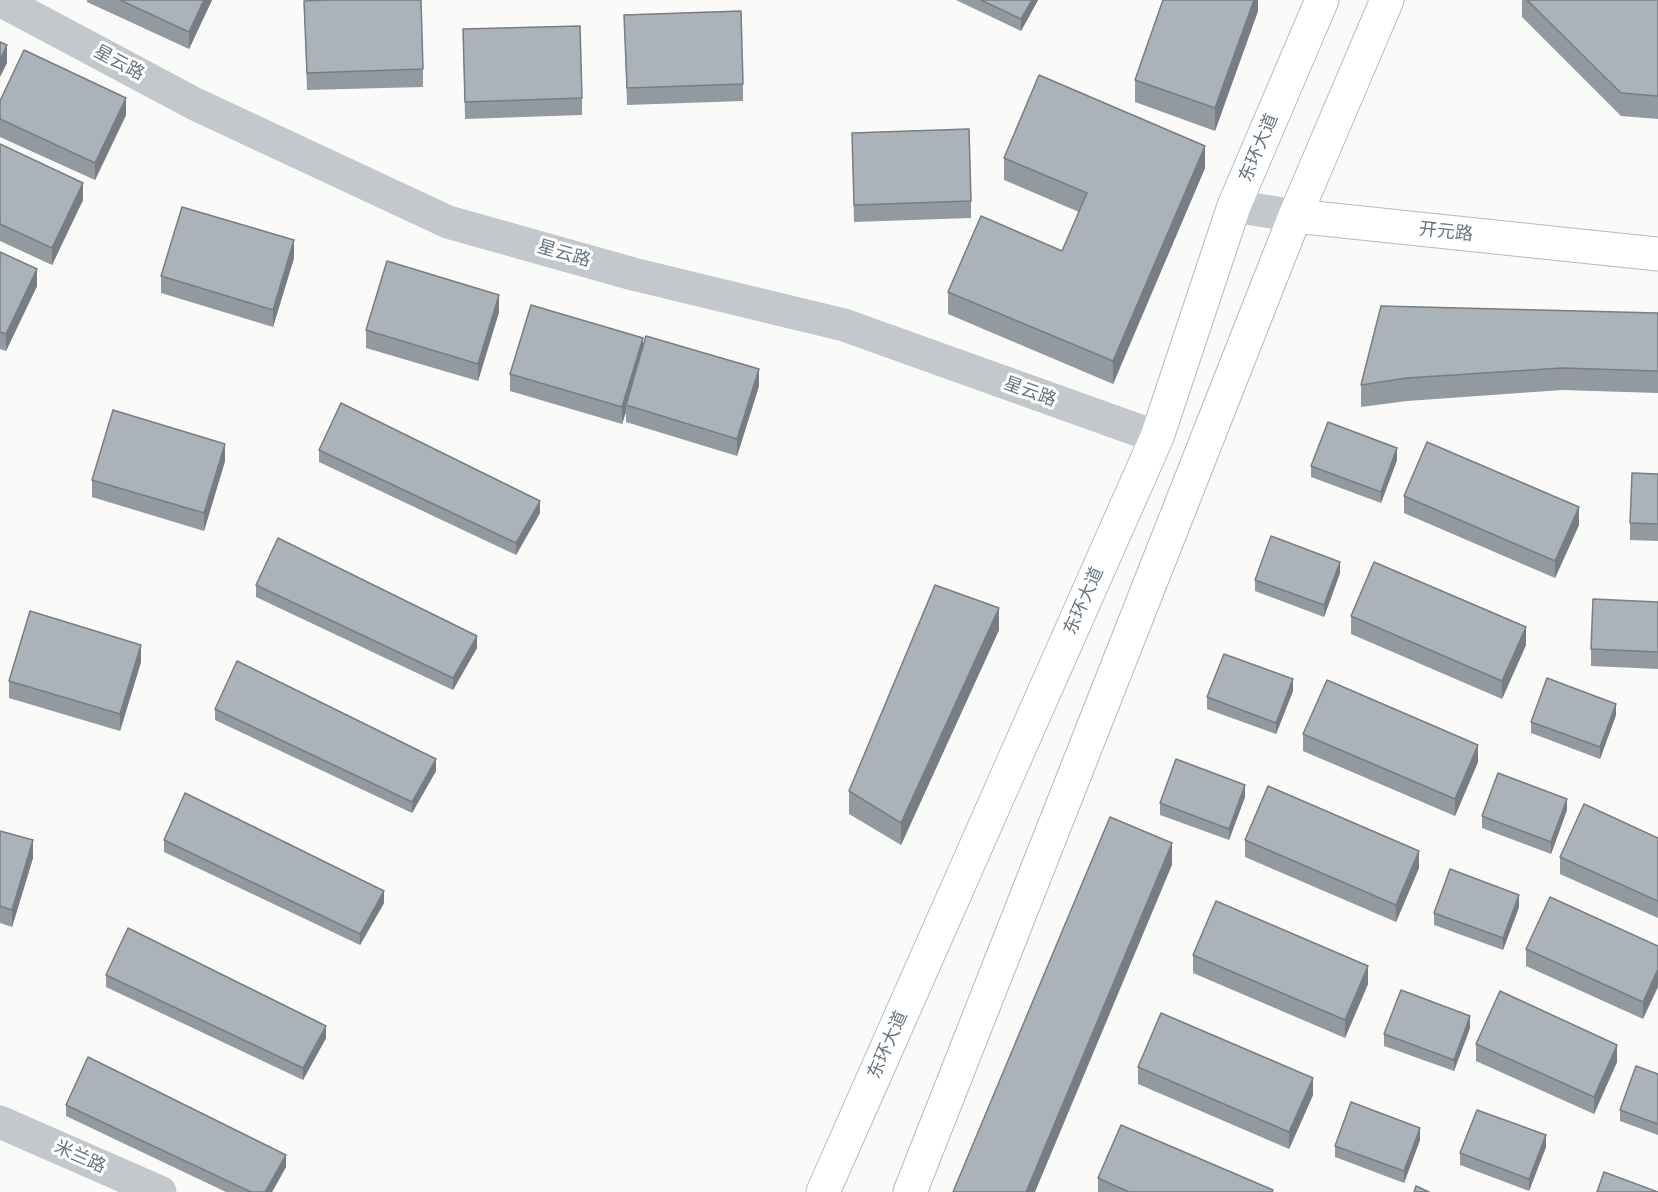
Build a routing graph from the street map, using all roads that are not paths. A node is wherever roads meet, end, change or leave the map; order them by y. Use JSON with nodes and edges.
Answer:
{"nodes":[{"id":1,"x":0,"y":0,"type":"edge"},
{"id":2,"x":1322,"y":0,"type":"edge"},
{"id":3,"x":1387,"y":0,"type":"edge"},
{"id":4,"x":1234,"y":206,"type":"junction"},
{"id":5,"x":1295,"y":216,"type":"junction"},
{"id":6,"x":1658,"y":254,"type":"edge"},
{"id":7,"x":1156,"y":437,"type":"junction"},
{"id":8,"x":0,"y":1122,"type":"edge"},
{"id":9,"x":160,"y":1192,"type":"edge"},
{"id":10,"x":823,"y":1192,"type":"edge"},
{"id":11,"x":910,"y":1192,"type":"edge"}],
"edges":[{"from":1,"to":7,"type":"street","name":"星云路"},
{"from":2,"to":4,"type":"main road","name":"东环大道"},
{"from":3,"to":5,"type":"main road"},
{"from":4,"to":5,"type":"street","name":"开元路"},
{"from":4,"to":7,"type":"main road","name":"东环大道"},
{"from":5,"to":6,"type":"main road","name":"开元路"},
{"from":5,"to":11,"type":"main road"},
{"from":7,"to":10,"type":"main road","name":"东环大道"},
{"from":8,"to":9,"type":"street","name":"米兰路"}]}
